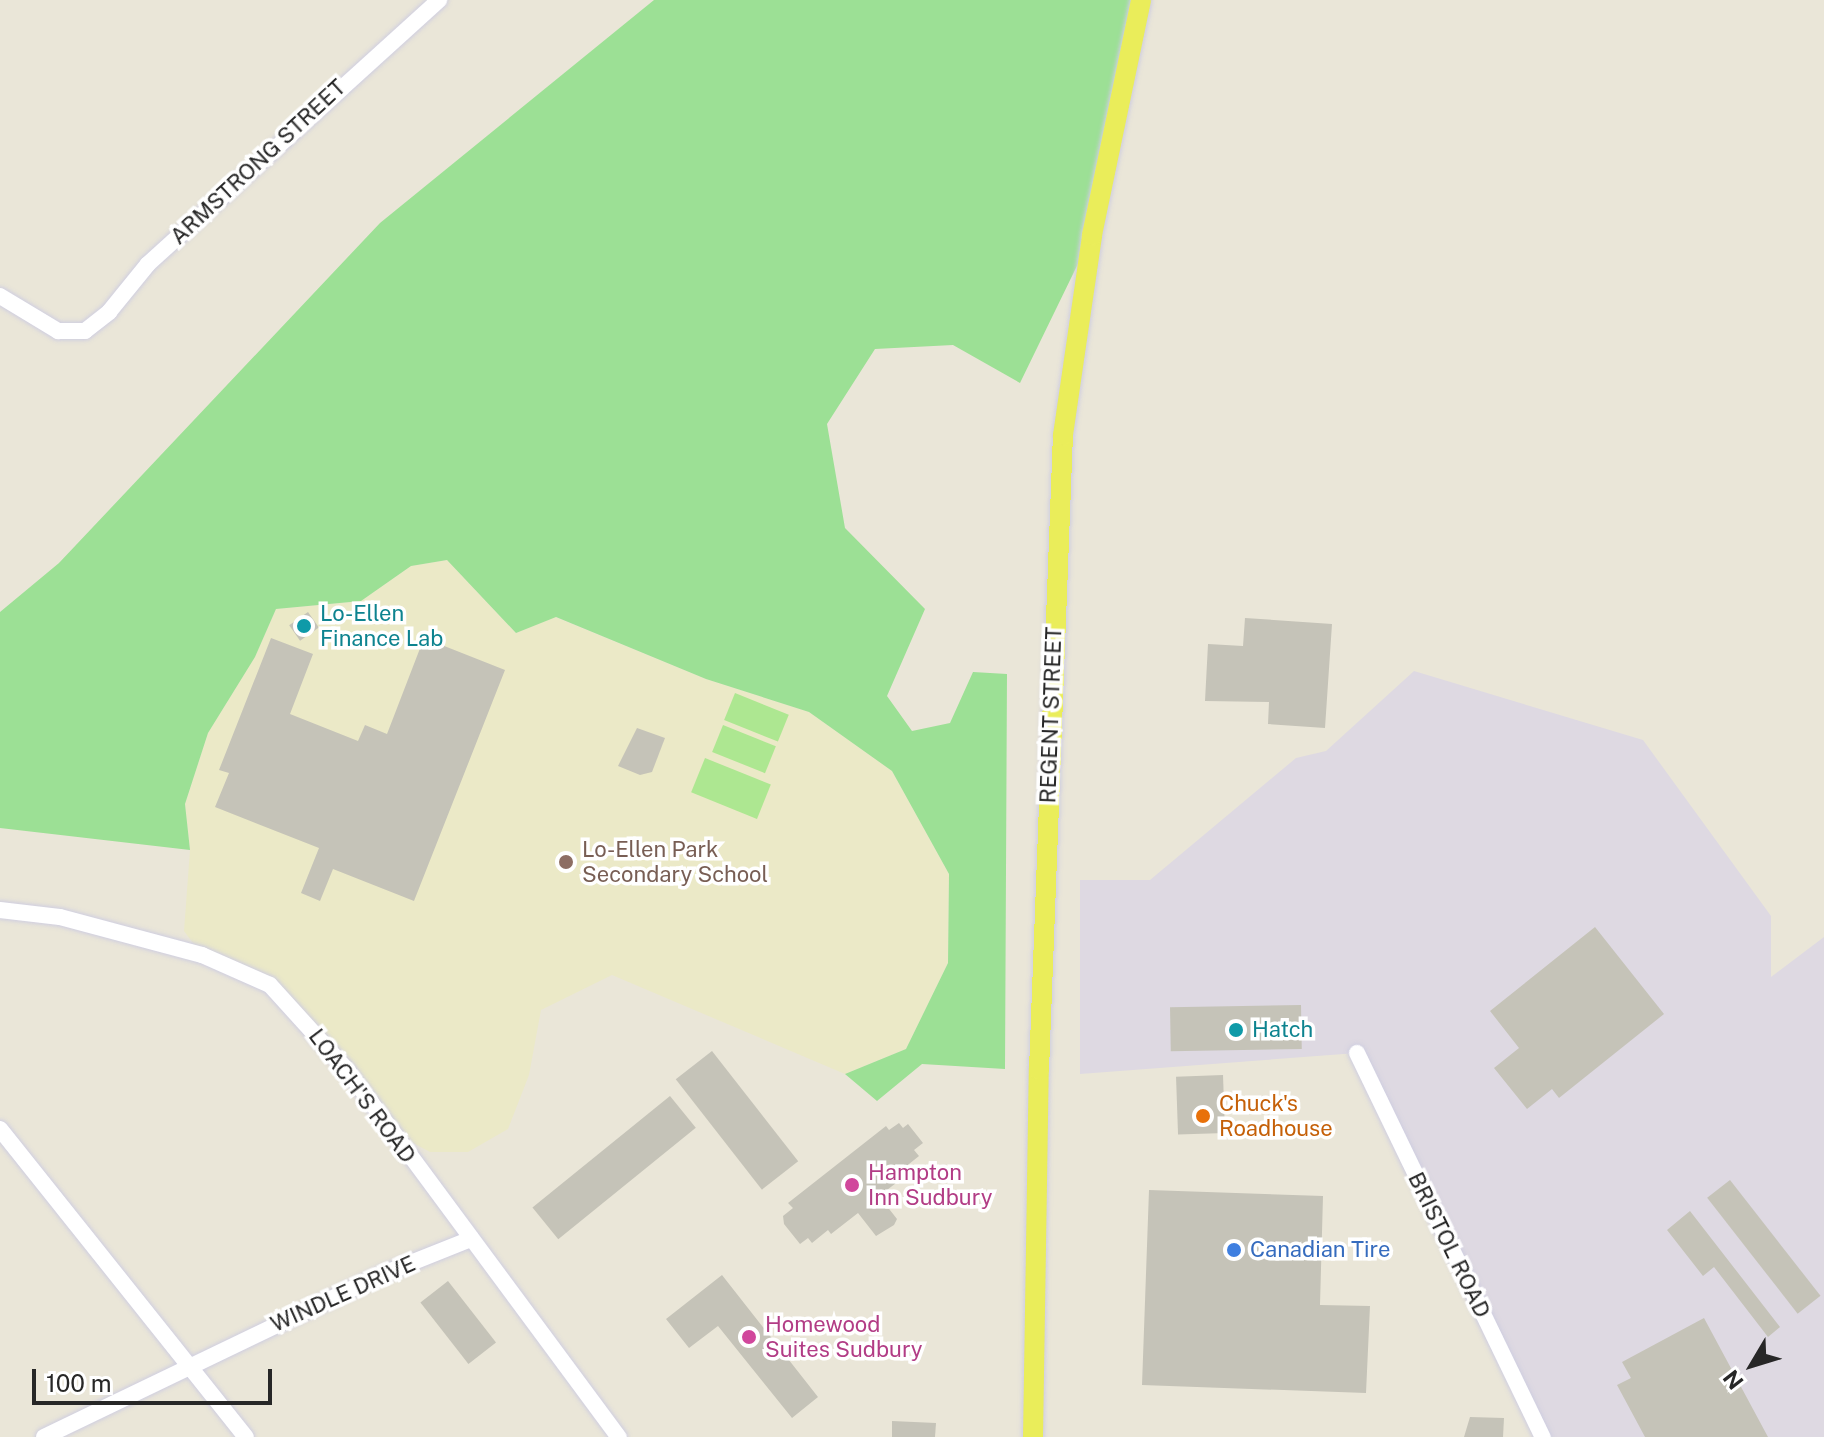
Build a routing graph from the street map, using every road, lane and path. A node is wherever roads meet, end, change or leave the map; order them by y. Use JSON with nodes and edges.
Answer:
{"nodes":[{"id":1,"x":439,"y":0,"type":"edge"},
{"id":2,"x":1141,"y":0,"type":"edge"},
{"id":3,"x":0,"y":296,"type":"edge"},
{"id":4,"x":0,"y":910,"type":"edge"},
{"id":5,"x":1357,"y":1053,"type":"dead end"},
{"id":6,"x":0,"y":1129,"type":"edge"},
{"id":7,"x":471,"y":1239,"type":"junction"},
{"id":8,"x":188,"y":1365,"type":"junction"},
{"id":9,"x":44,"y":1437,"type":"edge"},
{"id":10,"x":246,"y":1437,"type":"edge"},
{"id":11,"x":619,"y":1437,"type":"edge"},
{"id":12,"x":1033,"y":1437,"type":"edge"},
{"id":13,"x":1543,"y":1437,"type":"edge"}],
"edges":[{"from":1,"to":3,"type":"street","name":"ARMSTRONG STREET"},
{"from":2,"to":12,"type":"main road","name":"REGENT STREET"},
{"from":4,"to":7,"type":"street","name":"LOACH'S ROAD"},
{"from":5,"to":13,"type":"street","name":"BRISTOL ROAD"},
{"from":6,"to":8,"type":"street"},
{"from":7,"to":8,"type":"street","name":"WINDLE DRIVE"},
{"from":7,"to":11,"type":"street","name":"LOACH'S ROAD"},
{"from":8,"to":9,"type":"street","name":"WINDLE DRIVE"},
{"from":8,"to":10,"type":"street"}]}
